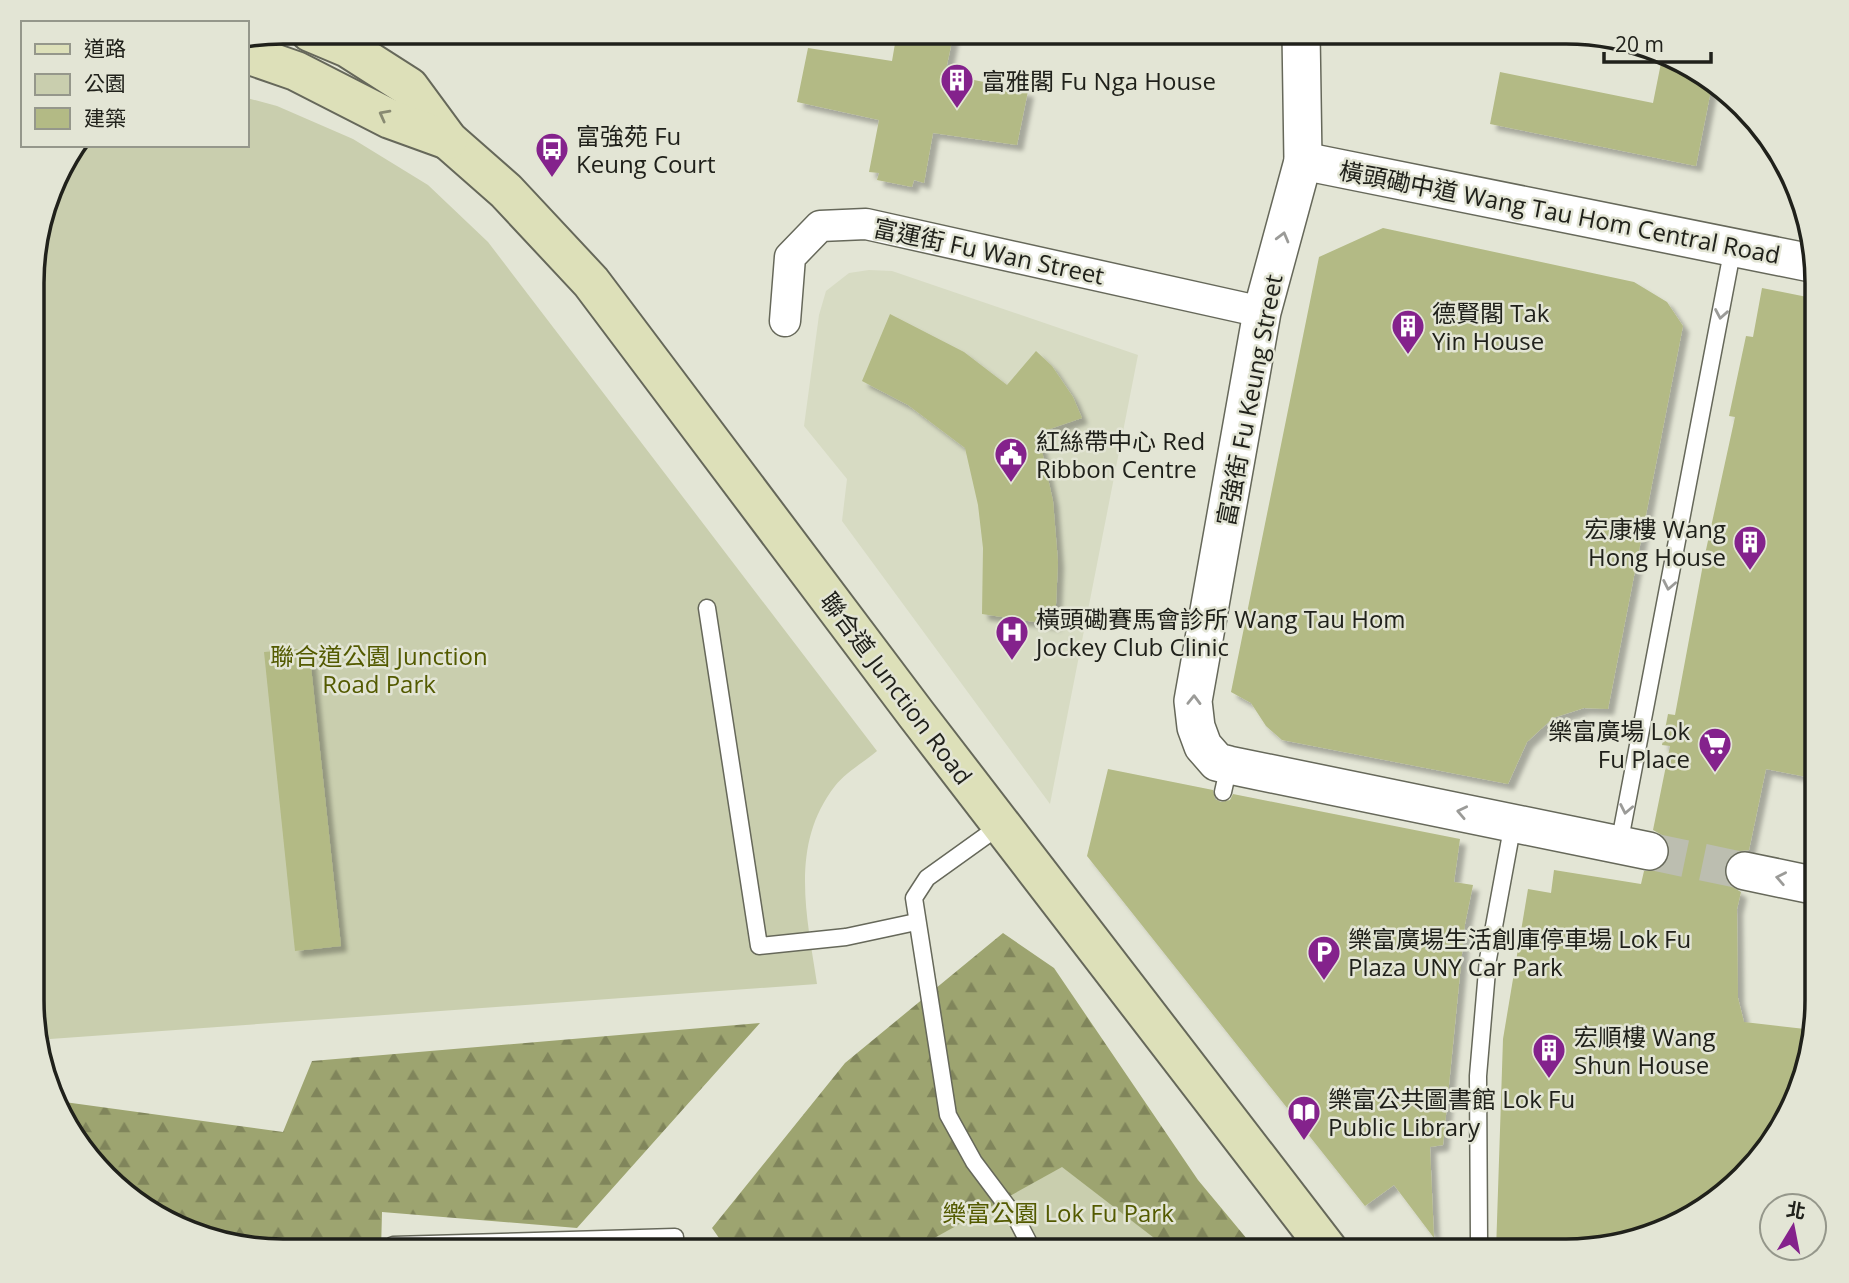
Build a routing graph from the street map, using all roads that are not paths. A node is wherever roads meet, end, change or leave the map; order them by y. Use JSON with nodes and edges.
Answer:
{"nodes":[{"id":1,"x":338,"y":44,"type":"edge"},
{"id":2,"x":1301,"y":44,"type":"edge"},
{"id":3,"x":248,"y":54,"type":"edge"},
{"id":4,"x":448,"y":140,"type":"junction"},
{"id":5,"x":1303,"y":161,"type":"junction"},
{"id":6,"x":1733,"y":247,"type":"junction"},
{"id":7,"x":1804,"y":262,"type":"edge"},
{"id":8,"x":1262,"y":312,"type":"junction"},
{"id":9,"x":785,"y":321,"type":"dead end"},
{"id":10,"x":706,"y":608,"type":"dead end"},
{"id":11,"x":1513,"y":823,"type":"junction"},
{"id":12,"x":1001,"y":825,"type":"junction"},
{"id":13,"x":1634,"y":848,"type":"joint"},
{"id":14,"x":1745,"y":871,"type":"tunnel mouth"},
{"id":15,"x":1805,"y":884,"type":"edge"},
{"id":16,"x":916,"y":922,"type":"junction"},
{"id":17,"x":676,"y":1237,"type":"dead end"},
{"id":18,"x":605,"y":1239,"type":"edge"},
{"id":19,"x":1027,"y":1239,"type":"edge"},
{"id":20,"x":1319,"y":1239,"type":"edge"},
{"id":21,"x":1479,"y":1239,"type":"edge"}],
"edges":[{"from":1,"to":4,"type":"main road","name":"聯合道 Junction Road"},
{"from":2,"to":5,"type":"street","name":"富強街 Fu Keung Street"},
{"from":4,"to":3,"type":"main road","name":"聯合道 Junction Road","one_way":true},
{"from":4,"to":12,"type":"main road","name":"聯合道 Junction Road"},
{"from":5,"to":6,"type":"street","name":"橫頭磡中道 Wang Tau Hom Central Road"},
{"from":8,"to":5,"type":"street","name":"富強街 Fu Keung Street","one_way":true},
{"from":6,"to":7,"type":"street","name":"橫頭磡中道 Wang Tau Hom Central Road"},
{"from":6,"to":13,"type":"lane","one_way":true},
{"from":8,"to":9,"type":"street","name":"富運街 Fu Wan Street"},
{"from":11,"to":8,"type":"street","name":"富強街 Fu Keung Street","one_way":true},
{"from":10,"to":16,"type":"lane"},
{"from":11,"to":13,"type":"street"},
{"from":11,"to":21,"type":"lane"},
{"from":12,"to":16,"type":"lane"},
{"from":12,"to":20,"type":"main road","name":"聯合道 Junction Road"},
{"from":15,"to":14,"type":"street","one_way":true},
{"from":16,"to":19,"type":"lane"},
{"from":17,"to":18,"type":"lane"}]}
